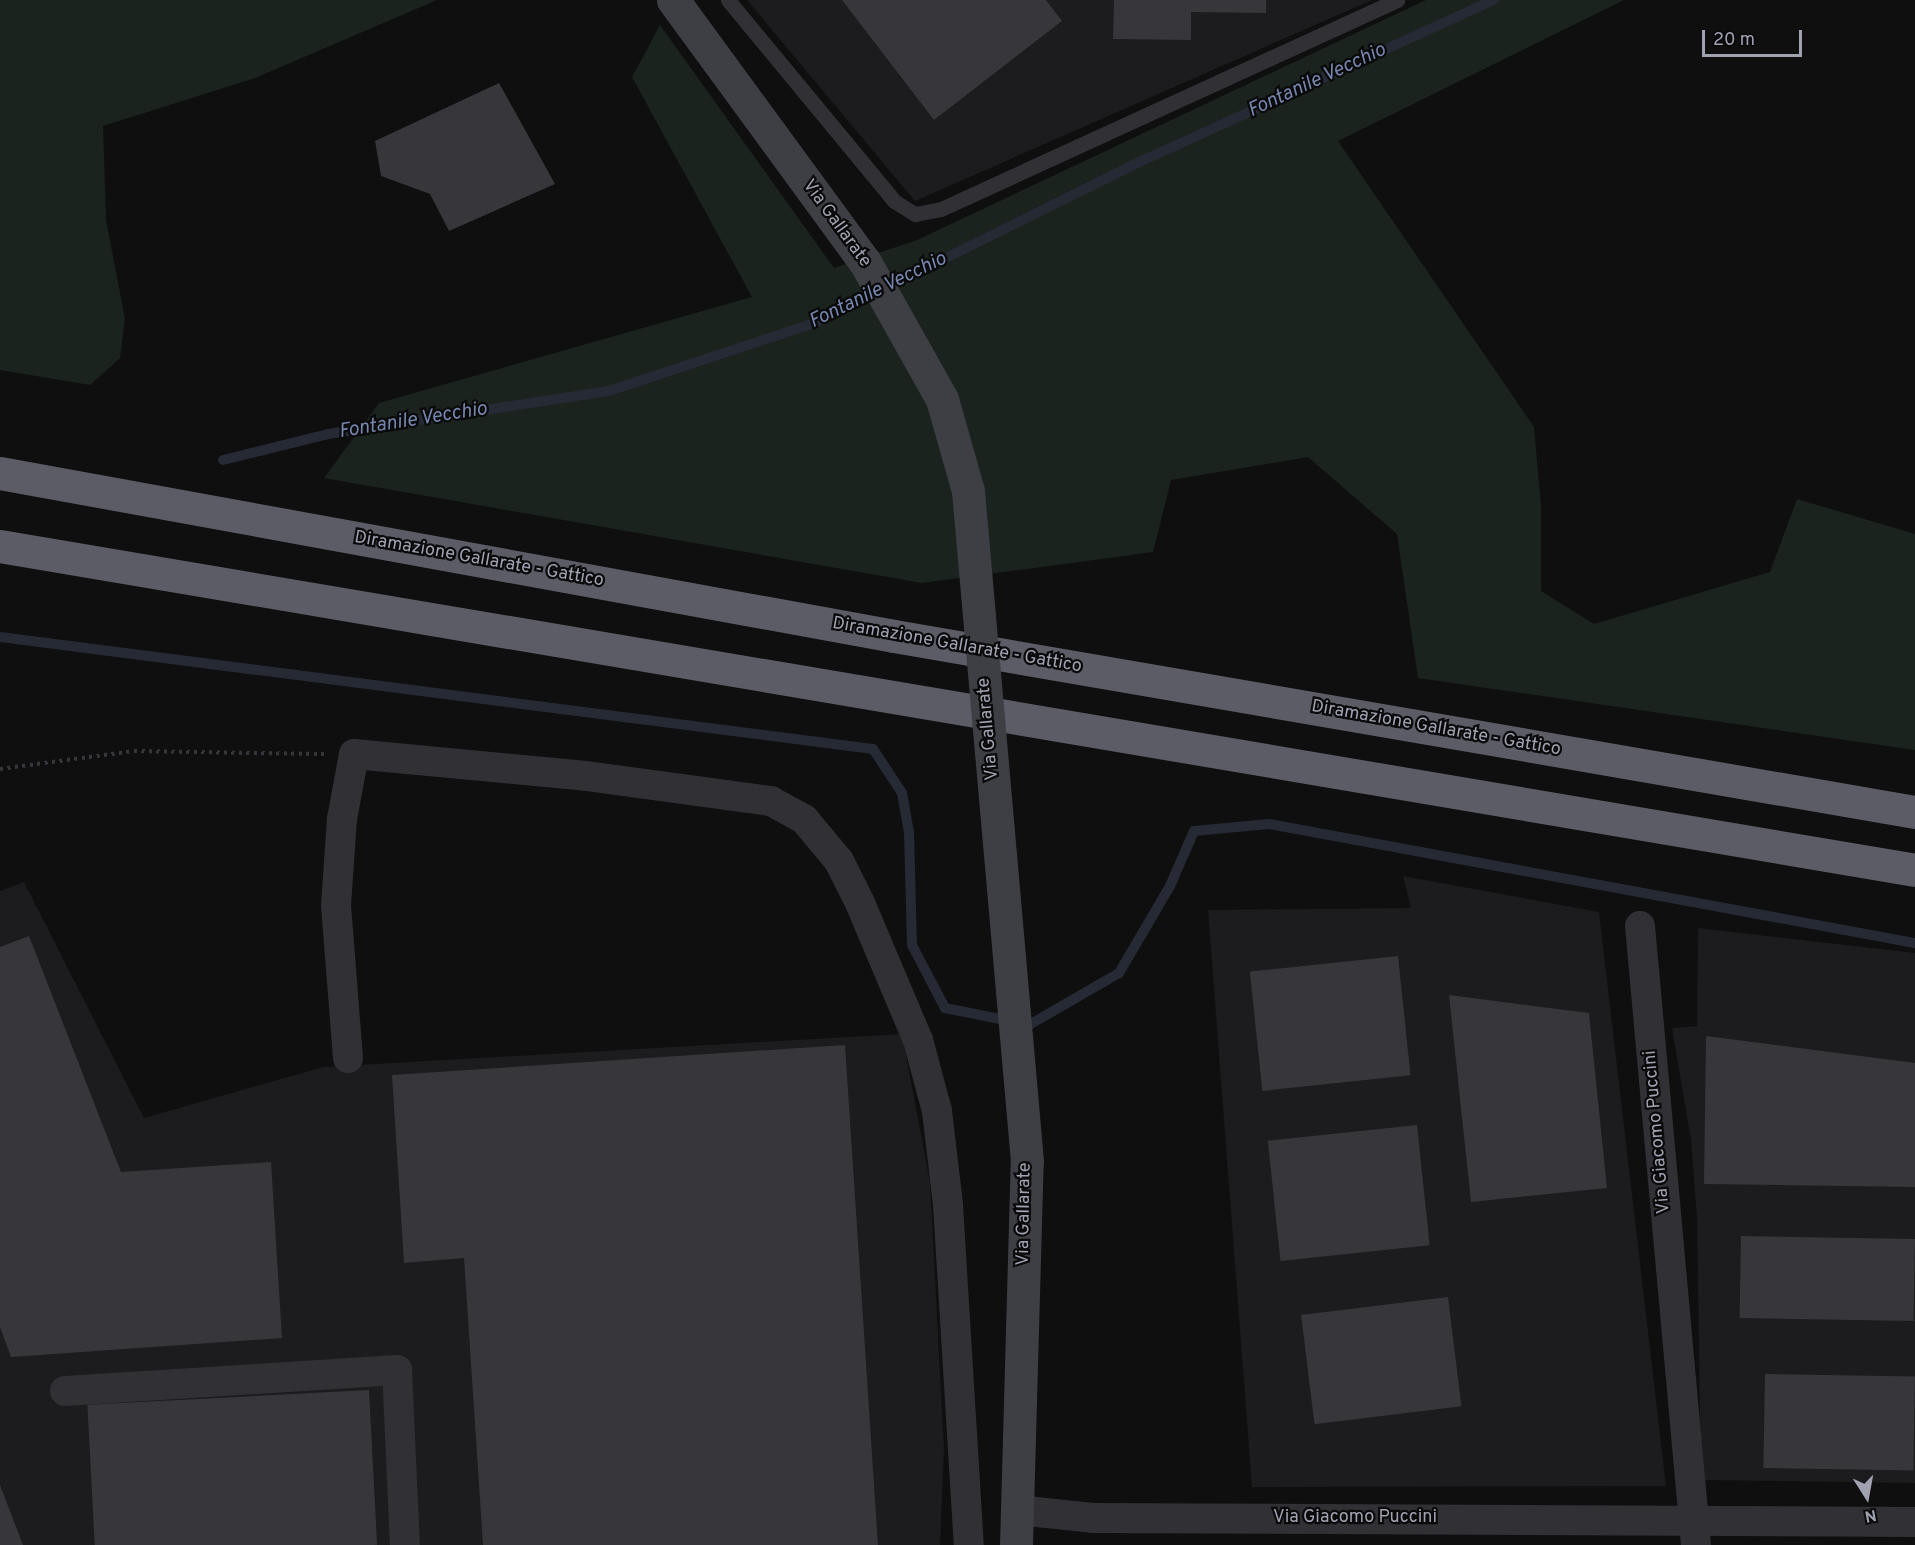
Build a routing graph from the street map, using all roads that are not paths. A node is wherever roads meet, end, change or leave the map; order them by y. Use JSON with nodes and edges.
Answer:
{"nodes":[{"id":1,"x":673,"y":0,"type":"edge"},
{"id":2,"x":728,"y":0,"type":"edge"},
{"id":3,"x":1397,"y":0,"type":"edge"},
{"id":4,"x":0,"y":473,"type":"edge"},
{"id":5,"x":0,"y":546,"type":"edge"},
{"id":6,"x":1915,"y":812,"type":"edge"},
{"id":7,"x":1915,"y":870,"type":"edge"},
{"id":8,"x":1640,"y":926,"type":"dead end"},
{"id":9,"x":348,"y":1058,"type":"dead end"},
{"id":10,"x":65,"y":1391,"type":"dead end"},
{"id":11,"x":1017,"y":1510,"type":"junction"},
{"id":12,"x":1915,"y":1522,"type":"edge"},
{"id":13,"x":1695,"y":1532,"type":"edge"},
{"id":14,"x":405,"y":1545,"type":"edge"},
{"id":15,"x":969,"y":1545,"type":"edge"},
{"id":16,"x":1016,"y":1545,"type":"edge"}],
"edges":[{"from":1,"to":11,"type":"main road","name":"Via Gallarate","bridge":true},
{"from":2,"to":3,"type":"lane"},
{"from":4,"to":6,"type":"highway","name":"Diramazione Gallarate - Gattico"},
{"from":5,"to":7,"type":"highway"},
{"from":8,"to":13,"type":"street","name":"Via Giacomo Puccini"},
{"from":9,"to":15,"type":"street"},
{"from":10,"to":14,"type":"street"},
{"from":11,"to":13,"type":"street","name":"Via Giacomo Puccini"},
{"from":11,"to":16,"type":"main road","name":"Via Gallarate"},
{"from":12,"to":13,"type":"street","name":"Via Giacomo Puccini"}]}
